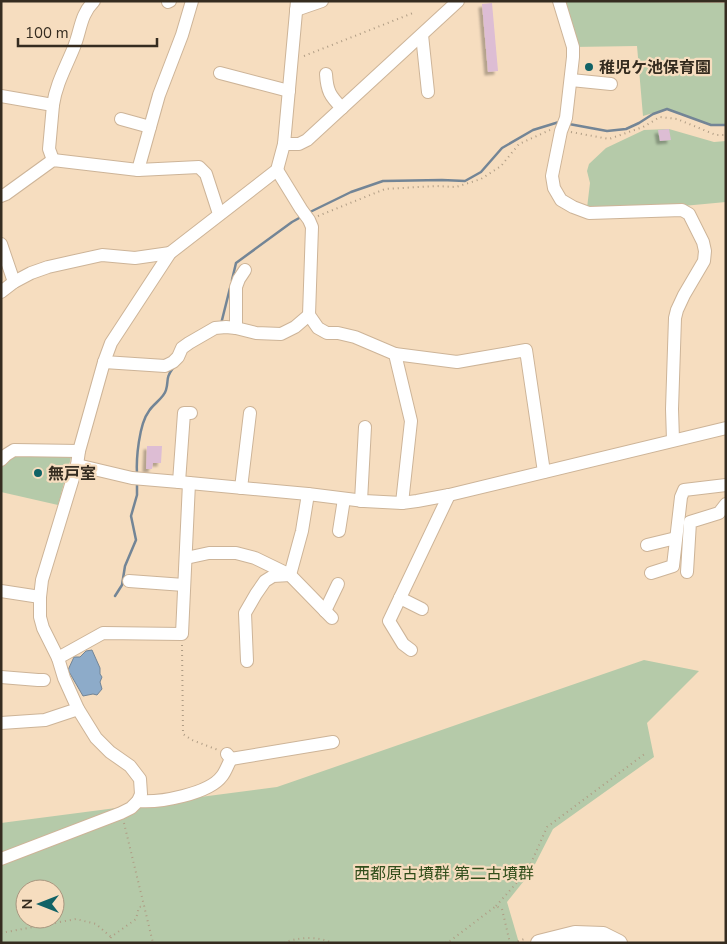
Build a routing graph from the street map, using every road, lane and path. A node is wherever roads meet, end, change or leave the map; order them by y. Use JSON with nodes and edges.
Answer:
{"nodes":[{"id":1,"x":94,"y":1,"type":"edge"},
{"id":2,"x":322,"y":1,"type":"edge"},
{"id":3,"x":458,"y":1,"type":"edge"},
{"id":4,"x":559,"y":1,"type":"edge"},
{"id":5,"x":189,"y":3,"type":"edge"},
{"id":6,"x":296,"y":6,"type":"edge"},
{"id":7,"x":413,"y":13,"type":"dead end"},
{"id":8,"x":422,"y":34,"type":"junction"},
{"id":9,"x":292,"y":60,"type":"junction"},
{"id":10,"x":220,"y":73,"type":"dead end"},
{"id":11,"x":326,"y":74,"type":"dead end"},
{"id":12,"x":570,"y":80,"type":"junction"},
{"id":13,"x":611,"y":84,"type":"dead end"},
{"id":14,"x":289,"y":91,"type":"junction"},
{"id":15,"x":428,"y":92,"type":"dead end"},
{"id":16,"x":1,"y":96,"type":"edge"},
{"id":17,"x":53,"y":105,"type":"junction"},
{"id":18,"x":342,"y":108,"type":"junction"},
{"id":19,"x":121,"y":119,"type":"dead end"},
{"id":20,"x":564,"y":125,"type":"junction"},
{"id":21,"x":150,"y":127,"type":"junction"},
{"id":22,"x":726,"y":135,"type":"edge"},
{"id":23,"x":284,"y":144,"type":"junction"},
{"id":24,"x":53,"y":160,"type":"junction"},
{"id":25,"x":138,"y":170,"type":"junction"},
{"id":26,"x":277,"y":170,"type":"junction"},
{"id":27,"x":1,"y":196,"type":"edge"},
{"id":28,"x":219,"y":214,"type":"junction"},
{"id":29,"x":306,"y":216,"type":"junction"},
{"id":30,"x":1,"y":244,"type":"edge"},
{"id":31,"x":170,"y":253,"type":"junction"},
{"id":32,"x":245,"y":270,"type":"dead end"},
{"id":33,"x":14,"y":282,"type":"junction"},
{"id":34,"x":1,"y":292,"type":"edge"},
{"id":35,"x":308,"y":315,"type":"junction"},
{"id":36,"x":226,"y":328,"type":"junction"},
{"id":37,"x":395,"y":354,"type":"junction"},
{"id":38,"x":104,"y":362,"type":"junction"},
{"id":39,"x":191,"y":413,"type":"dead end"},
{"id":40,"x":250,"y":413,"type":"dead end"},
{"id":41,"x":365,"y":427,"type":"dead end"},
{"id":42,"x":726,"y":428,"type":"edge"},
{"id":43,"x":673,"y":440,"type":"junction"},
{"id":44,"x":79,"y":452,"type":"junction"},
{"id":45,"x":1,"y":460,"type":"edge"},
{"id":46,"x":77,"y":465,"type":"junction"},
{"id":47,"x":544,"y":472,"type":"junction"},
{"id":48,"x":184,"y":482,"type":"junction"},
{"id":49,"x":726,"y":485,"type":"edge"},
{"id":50,"x":241,"y":488,"type":"junction"},
{"id":51,"x":308,"y":494,"type":"junction"},
{"id":52,"x":449,"y":495,"type":"junction"},
{"id":53,"x":344,"y":499,"type":"junction"},
{"id":54,"x":361,"y":501,"type":"junction"},
{"id":55,"x":402,"y":503,"type":"junction"},
{"id":56,"x":726,"y":504,"type":"edge"},
{"id":57,"x":339,"y":531,"type":"dead end"},
{"id":58,"x":676,"y":538,"type":"junction"},
{"id":59,"x":647,"y":545,"type":"dead end"},
{"id":60,"x":186,"y":558,"type":"junction"},
{"id":61,"x":687,"y":572,"type":"dead end"},
{"id":62,"x":651,"y":573,"type":"dead end"},
{"id":63,"x":290,"y":575,"type":"junction"},
{"id":64,"x":129,"y":581,"type":"dead end"},
{"id":65,"x":338,"y":584,"type":"dead end"},
{"id":66,"x":184,"y":585,"type":"junction"},
{"id":67,"x":1,"y":591,"type":"edge"},
{"id":68,"x":40,"y":597,"type":"junction"},
{"id":69,"x":400,"y":598,"type":"junction"},
{"id":70,"x":422,"y":608,"type":"dead end"},
{"id":71,"x":182,"y":634,"type":"junction"},
{"id":72,"x":411,"y":650,"type":"dead end"},
{"id":73,"x":58,"y":658,"type":"junction"},
{"id":74,"x":247,"y":661,"type":"dead end"},
{"id":75,"x":1,"y":677,"type":"edge"},
{"id":76,"x":44,"y":680,"type":"dead end"},
{"id":77,"x":78,"y":709,"type":"junction"},
{"id":78,"x":1,"y":723,"type":"edge"},
{"id":79,"x":333,"y":742,"type":"dead end"},
{"id":80,"x":646,"y":753,"type":"dead end"},
{"id":81,"x":229,"y":756,"type":"junction"},
{"id":82,"x":138,"y":801,"type":"junction"},
{"id":83,"x":122,"y":813,"type":"junction"},
{"id":84,"x":1,"y":859,"type":"edge"},
{"id":85,"x":145,"y":906,"type":"junction"},
{"id":86,"x":496,"y":906,"type":"junction"},
{"id":87,"x":1,"y":933,"type":"edge"},
{"id":88,"x":111,"y":937,"type":"junction"},
{"id":89,"x":110,"y":943,"type":"edge"},
{"id":90,"x":153,"y":943,"type":"edge"},
{"id":91,"x":284,"y":943,"type":"edge"},
{"id":92,"x":332,"y":943,"type":"edge"},
{"id":93,"x":445,"y":943,"type":"edge"},
{"id":94,"x":510,"y":943,"type":"edge"},
{"id":95,"x":539,"y":943,"type":"edge"},
{"id":96,"x":619,"y":943,"type":"edge"}],
"edges":[{"from":1,"to":17,"type":"street"},
{"from":2,"to":6,"type":"street"},
{"from":3,"to":8,"type":"street"},
{"from":4,"to":12,"type":"street"},
{"from":5,"to":21,"type":"street"},
{"from":6,"to":9,"type":"street"},
{"from":7,"to":9,"type":"path"},
{"from":8,"to":15,"type":"street"},
{"from":8,"to":18,"type":"street"},
{"from":9,"to":14,"type":"street"},
{"from":10,"to":14,"type":"street"},
{"from":11,"to":18,"type":"street"},
{"from":12,"to":13,"type":"street"},
{"from":12,"to":20,"type":"street"},
{"from":14,"to":23,"type":"street"},
{"from":16,"to":17,"type":"street"},
{"from":17,"to":24,"type":"street"},
{"from":18,"to":23,"type":"street"},
{"from":19,"to":21,"type":"street"},
{"from":20,"to":22,"type":"path"},
{"from":20,"to":29,"type":"path"},
{"from":20,"to":43,"type":"street"},
{"from":21,"to":25,"type":"street"},
{"from":23,"to":26,"type":"street"},
{"from":24,"to":25,"type":"street"},
{"from":24,"to":27,"type":"street"},
{"from":25,"to":28,"type":"street"},
{"from":26,"to":28,"type":"street"},
{"from":26,"to":29,"type":"street"},
{"from":28,"to":31,"type":"street"},
{"from":29,"to":35,"type":"street"},
{"from":30,"to":33,"type":"street"},
{"from":31,"to":33,"type":"street"},
{"from":31,"to":38,"type":"street"},
{"from":32,"to":36,"type":"street"},
{"from":33,"to":34,"type":"street"},
{"from":35,"to":36,"type":"street"},
{"from":35,"to":37,"type":"street"},
{"from":36,"to":38,"type":"street"},
{"from":37,"to":47,"type":"street"},
{"from":37,"to":55,"type":"street"},
{"from":38,"to":44,"type":"street"},
{"from":39,"to":48,"type":"street"},
{"from":40,"to":50,"type":"street"},
{"from":41,"to":54,"type":"street"},
{"from":42,"to":43,"type":"street"},
{"from":43,"to":47,"type":"street"},
{"from":44,"to":45,"type":"street"},
{"from":44,"to":46,"type":"street"},
{"from":46,"to":48,"type":"street"},
{"from":46,"to":68,"type":"street"},
{"from":47,"to":52,"type":"street"},
{"from":48,"to":50,"type":"street"},
{"from":48,"to":60,"type":"street"},
{"from":49,"to":58,"type":"street"},
{"from":50,"to":51,"type":"street"},
{"from":51,"to":53,"type":"street"},
{"from":51,"to":63,"type":"street"},
{"from":52,"to":55,"type":"street"},
{"from":52,"to":69,"type":"street"},
{"from":53,"to":54,"type":"street"},
{"from":53,"to":57,"type":"street"},
{"from":54,"to":55,"type":"street"},
{"from":56,"to":61,"type":"street"},
{"from":58,"to":59,"type":"street"},
{"from":58,"to":62,"type":"street"},
{"from":60,"to":63,"type":"street"},
{"from":60,"to":66,"type":"street"},
{"from":63,"to":65,"type":"street"},
{"from":63,"to":74,"type":"street"},
{"from":64,"to":66,"type":"street"},
{"from":66,"to":71,"type":"street"},
{"from":67,"to":68,"type":"street"},
{"from":68,"to":73,"type":"street"},
{"from":69,"to":70,"type":"street"},
{"from":69,"to":72,"type":"street"},
{"from":71,"to":73,"type":"street"},
{"from":71,"to":81,"type":"path"},
{"from":73,"to":77,"type":"street"},
{"from":75,"to":76,"type":"street"},
{"from":77,"to":78,"type":"street"},
{"from":77,"to":82,"type":"street"},
{"from":79,"to":81,"type":"street"},
{"from":80,"to":86,"type":"path"},
{"from":81,"to":82,"type":"street"},
{"from":82,"to":83,"type":"street"},
{"from":83,"to":84,"type":"street"},
{"from":83,"to":85,"type":"path"},
{"from":85,"to":88,"type":"path"},
{"from":85,"to":90,"type":"path"},
{"from":86,"to":93,"type":"path"},
{"from":86,"to":94,"type":"path"},
{"from":87,"to":88,"type":"path"},
{"from":88,"to":89,"type":"path"},
{"from":91,"to":92,"type":"path"},
{"from":95,"to":96,"type":"main road"}]}
